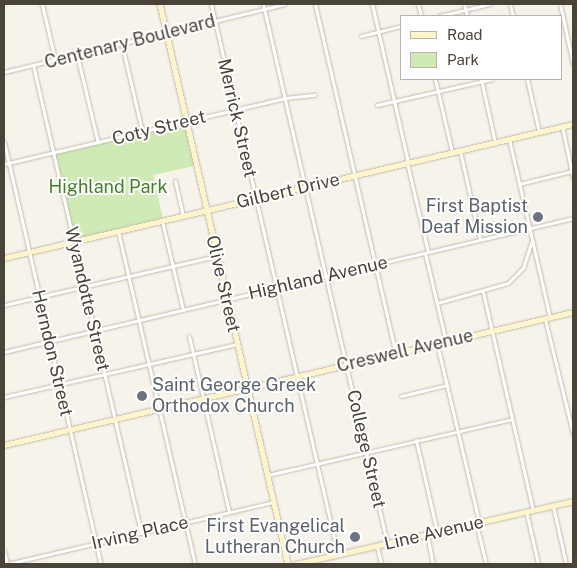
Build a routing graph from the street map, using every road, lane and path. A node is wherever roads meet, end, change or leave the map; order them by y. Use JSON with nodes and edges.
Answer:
{"nodes":[{"id":1,"x":42,"y":4,"type":"edge"},
{"id":2,"x":160,"y":4,"type":"edge"},
{"id":3,"x":211,"y":4,"type":"edge"},
{"id":4,"x":263,"y":4,"type":"edge"},
{"id":5,"x":285,"y":4,"type":"edge"},
{"id":6,"x":315,"y":4,"type":"edge"},
{"id":7,"x":372,"y":4,"type":"edge"},
{"id":8,"x":464,"y":4,"type":"edge"},
{"id":9,"x":490,"y":4,"type":"edge"},
{"id":10,"x":560,"y":4,"type":"edge"},
{"id":11,"x":264,"y":9,"type":"junction"},
{"id":12,"x":466,"y":10,"type":"junction"},
{"id":13,"x":444,"y":15,"type":"edge"},
{"id":14,"x":467,"y":15,"type":"edge"},
{"id":15,"x":215,"y":20,"type":"junction"},
{"id":16,"x":400,"y":26,"type":"edge"},
{"id":17,"x":378,"y":31,"type":"junction"},
{"id":18,"x":167,"y":33,"type":"junction"},
{"id":19,"x":361,"y":36,"type":"dead end"},
{"id":20,"x":122,"y":45,"type":"junction"},
{"id":21,"x":78,"y":55,"type":"junction"},
{"id":22,"x":55,"y":60,"type":"junction"},
{"id":23,"x":573,"y":62,"type":"edge"},
{"id":24,"x":33,"y":65,"type":"junction"},
{"id":25,"x":4,"y":72,"type":"edge"},
{"id":26,"x":435,"y":80,"type":"edge"},
{"id":27,"x":481,"y":80,"type":"edge"},
{"id":28,"x":527,"y":80,"type":"edge"},
{"id":29,"x":438,"y":92,"type":"junction"},
{"id":30,"x":315,"y":95,"type":"dead end"},
{"id":31,"x":285,"y":98,"type":"junction"},
{"id":32,"x":394,"y":102,"type":"junction"},
{"id":33,"x":377,"y":105,"type":"dead end"},
{"id":34,"x":235,"y":110,"type":"junction"},
{"id":35,"x":187,"y":121,"type":"junction"},
{"id":36,"x":573,"y":124,"type":"edge"},
{"id":37,"x":562,"y":126,"type":"junction"},
{"id":38,"x":142,"y":131,"type":"junction"},
{"id":39,"x":539,"y":132,"type":"junction"},
{"id":40,"x":509,"y":139,"type":"junction"},
{"id":41,"x":4,"y":142,"type":"edge"},
{"id":42,"x":495,"y":142,"type":"junction"},
{"id":43,"x":98,"y":143,"type":"junction"},
{"id":44,"x":460,"y":150,"type":"junction"},
{"id":45,"x":452,"y":152,"type":"junction"},
{"id":46,"x":53,"y":153,"type":"junction"},
{"id":47,"x":9,"y":163,"type":"junction"},
{"id":48,"x":407,"y":163,"type":"junction"},
{"id":49,"x":4,"y":164,"type":"edge"},
{"id":50,"x":572,"y":171,"type":"junction"},
{"id":51,"x":355,"y":175,"type":"junction"},
{"id":52,"x":573,"y":178,"type":"edge"},
{"id":53,"x":175,"y":181,"type":"dead end"},
{"id":54,"x":519,"y":184,"type":"junction"},
{"id":55,"x":305,"y":187,"type":"junction"},
{"id":56,"x":256,"y":198,"type":"junction"},
{"id":57,"x":206,"y":210,"type":"junction"},
{"id":58,"x":183,"y":216,"type":"junction"},
{"id":59,"x":573,"y":218,"type":"edge"},
{"id":60,"x":162,"y":221,"type":"junction"},
{"id":61,"x":529,"y":229,"type":"junction"},
{"id":62,"x":118,"y":231,"type":"junction"},
{"id":63,"x":531,"y":238,"type":"junction"},
{"id":64,"x":480,"y":240,"type":"junction"},
{"id":65,"x":73,"y":242,"type":"junction"},
{"id":66,"x":29,"y":252,"type":"junction"},
{"id":67,"x":426,"y":253,"type":"junction"},
{"id":68,"x":217,"y":256,"type":"junction"},
{"id":69,"x":4,"y":258,"type":"edge"},
{"id":70,"x":526,"y":262,"type":"junction"},
{"id":71,"x":537,"y":264,"type":"junction"},
{"id":72,"x":375,"y":265,"type":"junction"},
{"id":73,"x":172,"y":266,"type":"junction"},
{"id":74,"x":128,"y":276,"type":"junction"},
{"id":75,"x":326,"y":276,"type":"junction"},
{"id":76,"x":84,"y":286,"type":"junction"},
{"id":77,"x":276,"y":288,"type":"junction"},
{"id":78,"x":483,"y":292,"type":"junction"},
{"id":79,"x":40,"y":297,"type":"junction"},
{"id":80,"x":227,"y":300,"type":"junction"},
{"id":81,"x":437,"y":303,"type":"junction"},
{"id":82,"x":4,"y":305,"type":"edge"},
{"id":83,"x":183,"y":310,"type":"junction"},
{"id":84,"x":573,"y":312,"type":"edge"},
{"id":85,"x":547,"y":318,"type":"junction"},
{"id":86,"x":138,"y":320,"type":"junction"},
{"id":87,"x":94,"y":331,"type":"junction"},
{"id":88,"x":492,"y":331,"type":"junction"},
{"id":89,"x":189,"y":336,"type":"dead end"},
{"id":90,"x":50,"y":341,"type":"junction"},
{"id":91,"x":446,"y":342,"type":"junction"},
{"id":92,"x":237,"y":344,"type":"junction"},
{"id":93,"x":438,"y":344,"type":"junction"},
{"id":94,"x":4,"y":352,"type":"edge"},
{"id":95,"x":396,"y":354,"type":"junction"},
{"id":96,"x":193,"y":355,"type":"junction"},
{"id":97,"x":149,"y":365,"type":"junction"},
{"id":98,"x":346,"y":365,"type":"junction"},
{"id":99,"x":104,"y":375,"type":"junction"},
{"id":100,"x":296,"y":377,"type":"junction"},
{"id":101,"x":60,"y":384,"type":"junction"},
{"id":102,"x":447,"y":385,"type":"junction"},
{"id":103,"x":247,"y":388,"type":"junction"},
{"id":104,"x":401,"y":396,"type":"dead end"},
{"id":105,"x":4,"y":398,"type":"edge"},
{"id":106,"x":203,"y":399,"type":"junction"},
{"id":107,"x":159,"y":409,"type":"junction"},
{"id":108,"x":114,"y":419,"type":"junction"},
{"id":109,"x":512,"y":419,"type":"junction"},
{"id":110,"x":70,"y":430,"type":"junction"},
{"id":111,"x":458,"y":431,"type":"junction"},
{"id":112,"x":573,"y":434,"type":"edge"},
{"id":113,"x":416,"y":440,"type":"junction"},
{"id":114,"x":4,"y":445,"type":"edge"},
{"id":115,"x":366,"y":452,"type":"junction"},
{"id":116,"x":316,"y":463,"type":"junction"},
{"id":117,"x":267,"y":475,"type":"junction"},
{"id":118,"x":573,"y":501,"type":"edge"},
{"id":119,"x":273,"y":502,"type":"junction"},
{"id":120,"x":553,"y":506,"type":"junction"},
{"id":121,"x":533,"y":510,"type":"junction"},
{"id":122,"x":229,"y":512,"type":"junction"},
{"id":123,"x":526,"y":512,"type":"junction"},
{"id":124,"x":185,"y":522,"type":"junction"},
{"id":125,"x":478,"y":523,"type":"junction"},
{"id":126,"x":437,"y":532,"type":"junction"},
{"id":127,"x":141,"y":533,"type":"junction"},
{"id":128,"x":426,"y":534,"type":"junction"},
{"id":129,"x":96,"y":543,"type":"junction"},
{"id":130,"x":387,"y":543,"type":"junction"},
{"id":131,"x":377,"y":546,"type":"junction"},
{"id":132,"x":4,"y":551,"type":"edge"},
{"id":133,"x":338,"y":555,"type":"junction"},
{"id":134,"x":7,"y":564,"type":"edge"},
{"id":135,"x":101,"y":564,"type":"edge"},
{"id":136,"x":195,"y":564,"type":"edge"},
{"id":137,"x":288,"y":564,"type":"edge"},
{"id":138,"x":296,"y":564,"type":"edge"},
{"id":139,"x":381,"y":564,"type":"edge"},
{"id":140,"x":433,"y":564,"type":"edge"},
{"id":141,"x":486,"y":564,"type":"edge"},
{"id":142,"x":538,"y":564,"type":"edge"},
{"id":143,"x":566,"y":564,"type":"edge"}],
"edges":[{"from":1,"to":22,"type":"street"},
{"from":2,"to":18,"type":"street","name":"Olive Street"},
{"from":3,"to":15,"type":"street","name":"Merrick Street"},
{"from":4,"to":11,"type":"street","name":"College Street"},
{"from":5,"to":11,"type":"street","name":"Centenary Boulevard"},
{"from":6,"to":51,"type":"street"},
{"from":7,"to":17,"type":"street"},
{"from":8,"to":12,"type":"street"},
{"from":9,"to":12,"type":"street"},
{"from":10,"to":23,"type":"street"},
{"from":11,"to":15,"type":"street","name":"Centenary Boulevard"},
{"from":11,"to":31,"type":"street","name":"College Street"},
{"from":12,"to":13,"type":"street"},
{"from":12,"to":14,"type":"street"},
{"from":15,"to":18,"type":"street","name":"Centenary Boulevard"},
{"from":15,"to":34,"type":"street","name":"Merrick Street"},
{"from":16,"to":17,"type":"street"},
{"from":17,"to":19,"type":"street"},
{"from":17,"to":32,"type":"street"},
{"from":18,"to":20,"type":"street","name":"Centenary Boulevard"},
{"from":18,"to":35,"type":"street","name":"Olive Street"},
{"from":20,"to":21,"type":"street","name":"Centenary Boulevard"},
{"from":20,"to":38,"type":"street"},
{"from":21,"to":22,"type":"street","name":"Centenary Boulevard"},
{"from":21,"to":43,"type":"street"},
{"from":22,"to":24,"type":"street","name":"Centenary Boulevard"},
{"from":24,"to":25,"type":"street","name":"Centenary Boulevard"},
{"from":24,"to":46,"type":"street","name":"Wyandotte Street"},
{"from":26,"to":29,"type":"street"},
{"from":27,"to":29,"type":"street"},
{"from":27,"to":42,"type":"street"},
{"from":28,"to":39,"type":"street"},
{"from":29,"to":32,"type":"street"},
{"from":29,"to":45,"type":"street"},
{"from":30,"to":31,"type":"street","name":"Coty Street"},
{"from":31,"to":34,"type":"street","name":"Coty Street"},
{"from":31,"to":55,"type":"street","name":"College Street"},
{"from":32,"to":33,"type":"street"},
{"from":32,"to":48,"type":"street"},
{"from":34,"to":35,"type":"street","name":"Coty Street"},
{"from":34,"to":56,"type":"street","name":"Merrick Street"},
{"from":35,"to":38,"type":"street","name":"Coty Street"},
{"from":35,"to":57,"type":"street","name":"Olive Street"},
{"from":36,"to":37,"type":"street","name":"Gilbert Drive"},
{"from":37,"to":39,"type":"street","name":"Gilbert Drive"},
{"from":37,"to":50,"type":"street"},
{"from":38,"to":43,"type":"street","name":"Coty Street"},
{"from":39,"to":40,"type":"street","name":"Gilbert Drive"},
{"from":40,"to":42,"type":"street","name":"Gilbert Drive"},
{"from":40,"to":54,"type":"street"},
{"from":41,"to":47,"type":"street","name":"Herndon Street"},
{"from":42,"to":44,"type":"street","name":"Gilbert Drive"},
{"from":43,"to":46,"type":"street","name":"Coty Street"},
{"from":44,"to":45,"type":"street","name":"Gilbert Drive"},
{"from":44,"to":64,"type":"street"},
{"from":45,"to":48,"type":"street","name":"Gilbert Drive"},
{"from":46,"to":47,"type":"street","name":"Coty Street"},
{"from":46,"to":65,"type":"street","name":"Wyandotte Street"},
{"from":47,"to":49,"type":"street","name":"Coty Street"},
{"from":47,"to":66,"type":"street","name":"Herndon Street"},
{"from":48,"to":51,"type":"street","name":"Gilbert Drive"},
{"from":48,"to":67,"type":"street"},
{"from":50,"to":52,"type":"street"},
{"from":50,"to":54,"type":"street"},
{"from":51,"to":55,"type":"street","name":"Gilbert Drive"},
{"from":51,"to":72,"type":"street"},
{"from":53,"to":58,"type":"street"},
{"from":54,"to":61,"type":"street"},
{"from":55,"to":56,"type":"street","name":"Gilbert Drive"},
{"from":55,"to":75,"type":"street","name":"College Street"},
{"from":56,"to":57,"type":"street","name":"Gilbert Drive"},
{"from":56,"to":77,"type":"street","name":"Merrick Street"},
{"from":57,"to":58,"type":"street","name":"Gilbert Drive"},
{"from":57,"to":68,"type":"street","name":"Olive Street"},
{"from":58,"to":60,"type":"street","name":"Gilbert Drive"},
{"from":59,"to":61,"type":"street","name":"Highland Avenue"},
{"from":60,"to":62,"type":"street","name":"Gilbert Drive"},
{"from":60,"to":73,"type":"street"},
{"from":61,"to":63,"type":"street"},
{"from":61,"to":64,"type":"street","name":"Highland Avenue"},
{"from":62,"to":65,"type":"street","name":"Gilbert Drive"},
{"from":62,"to":74,"type":"street"},
{"from":63,"to":70,"type":"street"},
{"from":63,"to":71,"type":"street"},
{"from":64,"to":67,"type":"street","name":"Highland Avenue"},
{"from":65,"to":66,"type":"street","name":"Gilbert Drive"},
{"from":65,"to":76,"type":"street","name":"Wyandotte Street"},
{"from":66,"to":69,"type":"street","name":"Gilbert Drive"},
{"from":66,"to":79,"type":"street","name":"Herndon Street"},
{"from":67,"to":72,"type":"street","name":"Highland Avenue"},
{"from":67,"to":81,"type":"street"},
{"from":68,"to":73,"type":"street"},
{"from":68,"to":80,"type":"street","name":"Olive Street"},
{"from":70,"to":71,"type":"street"},
{"from":70,"to":78,"type":"street"},
{"from":71,"to":85,"type":"street"},
{"from":72,"to":75,"type":"street","name":"Highland Avenue"},
{"from":72,"to":95,"type":"street"},
{"from":73,"to":74,"type":"street"},
{"from":73,"to":83,"type":"street"},
{"from":74,"to":76,"type":"street"},
{"from":74,"to":86,"type":"street"},
{"from":75,"to":77,"type":"street","name":"Highland Avenue"},
{"from":75,"to":98,"type":"street","name":"College Street"},
{"from":76,"to":79,"type":"street"},
{"from":76,"to":87,"type":"street","name":"Wyandotte Street"},
{"from":77,"to":80,"type":"street","name":"Highland Avenue"},
{"from":77,"to":100,"type":"street","name":"Merrick Street"},
{"from":78,"to":81,"type":"street"},
{"from":78,"to":88,"type":"street"},
{"from":79,"to":82,"type":"street"},
{"from":79,"to":90,"type":"street","name":"Herndon Street"},
{"from":80,"to":83,"type":"street","name":"Highland Avenue"},
{"from":80,"to":92,"type":"street","name":"Olive Street"},
{"from":81,"to":91,"type":"street"},
{"from":83,"to":86,"type":"street","name":"Highland Avenue"},
{"from":84,"to":85,"type":"street","name":"Creswell Avenue"},
{"from":85,"to":88,"type":"street","name":"Creswell Avenue"},
{"from":85,"to":112,"type":"street"},
{"from":86,"to":87,"type":"street","name":"Highland Avenue"},
{"from":86,"to":97,"type":"street"},
{"from":87,"to":90,"type":"street","name":"Highland Avenue"},
{"from":87,"to":99,"type":"street","name":"Wyandotte Street"},
{"from":88,"to":91,"type":"street","name":"Creswell Avenue"},
{"from":88,"to":109,"type":"street"},
{"from":89,"to":96,"type":"street"},
{"from":90,"to":94,"type":"street","name":"Highland Avenue"},
{"from":90,"to":101,"type":"street","name":"Herndon Street"},
{"from":91,"to":93,"type":"street","name":"Creswell Avenue"},
{"from":92,"to":96,"type":"street"},
{"from":92,"to":103,"type":"street","name":"Olive Street"},
{"from":93,"to":95,"type":"street","name":"Creswell Avenue"},
{"from":93,"to":102,"type":"street"},
{"from":95,"to":98,"type":"street","name":"Creswell Avenue"},
{"from":96,"to":97,"type":"street"},
{"from":96,"to":106,"type":"street"},
{"from":97,"to":99,"type":"street"},
{"from":97,"to":107,"type":"street"},
{"from":98,"to":100,"type":"street","name":"Creswell Avenue"},
{"from":98,"to":115,"type":"street","name":"College Street"},
{"from":99,"to":101,"type":"street"},
{"from":99,"to":108,"type":"street","name":"Wyandotte Street"},
{"from":100,"to":103,"type":"street","name":"Creswell Avenue"},
{"from":100,"to":116,"type":"street","name":"Merrick Street"},
{"from":101,"to":105,"type":"street"},
{"from":101,"to":110,"type":"street","name":"Herndon Street"},
{"from":102,"to":104,"type":"street"},
{"from":102,"to":111,"type":"street"},
{"from":103,"to":106,"type":"street","name":"Creswell Avenue"},
{"from":103,"to":117,"type":"street","name":"Olive Street"},
{"from":106,"to":107,"type":"street","name":"Creswell Avenue"},
{"from":106,"to":122,"type":"street"},
{"from":107,"to":108,"type":"street","name":"Creswell Avenue"},
{"from":107,"to":124,"type":"street"},
{"from":108,"to":110,"type":"street","name":"Creswell Avenue"},
{"from":108,"to":127,"type":"street","name":"Wyandotte Street"},
{"from":109,"to":111,"type":"street"},
{"from":109,"to":121,"type":"street"},
{"from":110,"to":114,"type":"street","name":"Creswell Avenue"},
{"from":110,"to":129,"type":"street","name":"Herndon Street"},
{"from":111,"to":113,"type":"street"},
{"from":111,"to":125,"type":"street"},
{"from":113,"to":115,"type":"street"},
{"from":113,"to":126,"type":"street"},
{"from":115,"to":116,"type":"street"},
{"from":115,"to":130,"type":"street","name":"College Street"},
{"from":116,"to":117,"type":"street"},
{"from":116,"to":133,"type":"street","name":"Merrick Street"},
{"from":117,"to":119,"type":"street","name":"Olive Street"},
{"from":118,"to":120,"type":"street","name":"Line Avenue"},
{"from":119,"to":122,"type":"street","name":"Irving Place"},
{"from":119,"to":137,"type":"street","name":"Olive Street"},
{"from":120,"to":121,"type":"street","name":"Line Avenue"},
{"from":120,"to":143,"type":"street"},
{"from":121,"to":123,"type":"street","name":"Line Avenue"},
{"from":122,"to":124,"type":"street","name":"Irving Place"},
{"from":123,"to":125,"type":"street","name":"Line Avenue"},
{"from":123,"to":142,"type":"street"},
{"from":124,"to":127,"type":"street","name":"Irving Place"},
{"from":124,"to":136,"type":"street"},
{"from":125,"to":126,"type":"street","name":"Line Avenue"},
{"from":125,"to":141,"type":"street"},
{"from":126,"to":128,"type":"street","name":"Line Avenue"},
{"from":127,"to":129,"type":"street","name":"Irving Place"},
{"from":128,"to":130,"type":"street","name":"Line Avenue"},
{"from":128,"to":140,"type":"street"},
{"from":129,"to":134,"type":"street","name":"Irving Place"},
{"from":129,"to":135,"type":"street","name":"Herndon Street"},
{"from":130,"to":131,"type":"street","name":"Line Avenue"},
{"from":131,"to":133,"type":"street","name":"Line Avenue"},
{"from":131,"to":139,"type":"street"},
{"from":132,"to":134,"type":"street"},
{"from":133,"to":138,"type":"street","name":"Line Avenue"}]}
